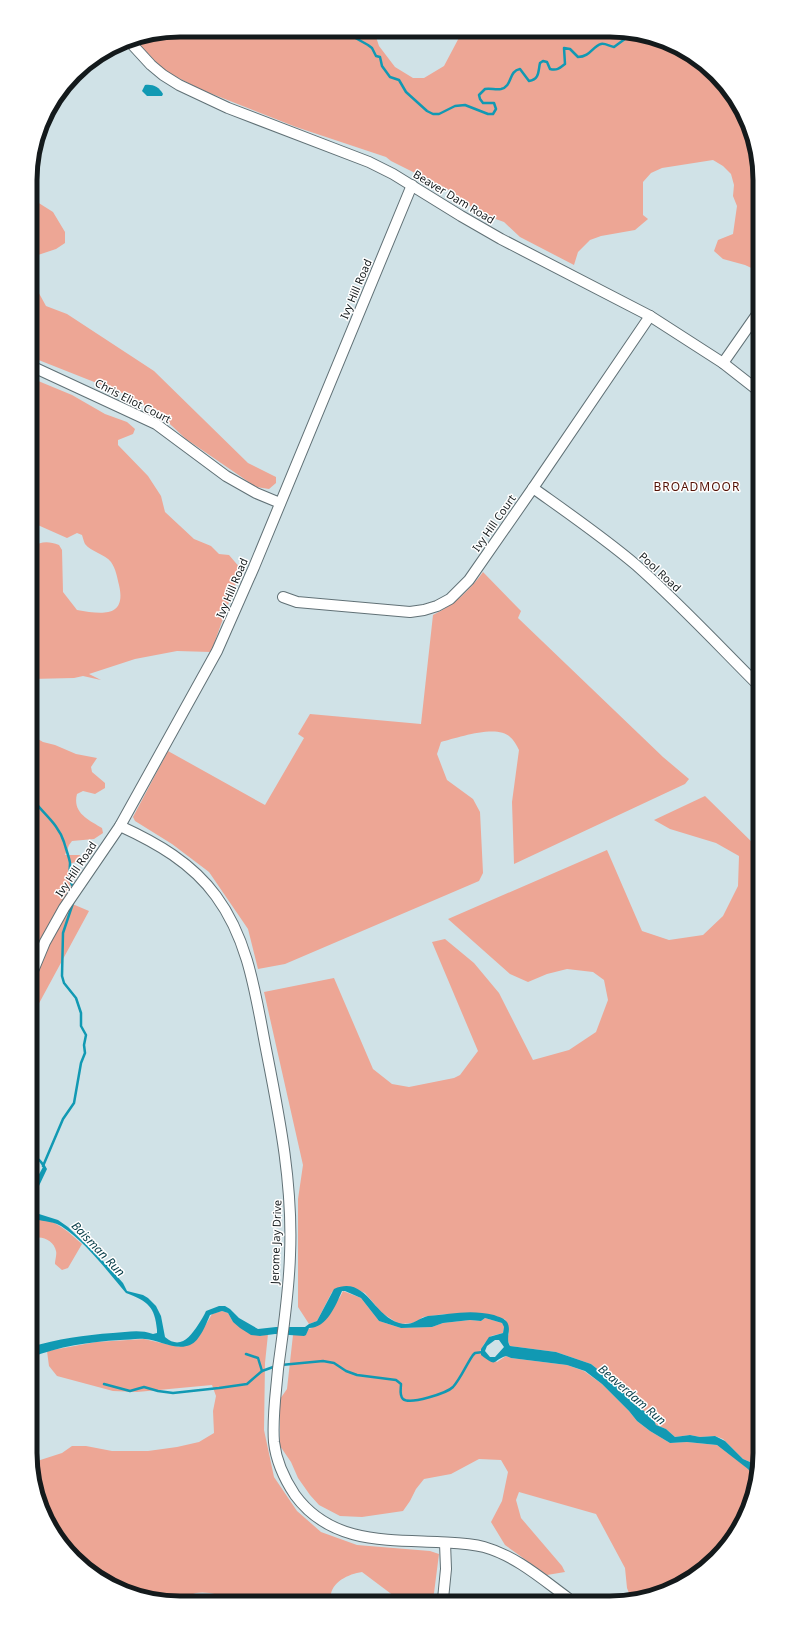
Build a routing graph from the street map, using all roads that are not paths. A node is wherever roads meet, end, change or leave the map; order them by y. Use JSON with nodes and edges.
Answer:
{"nodes":[{"id":1,"x":133,"y":45,"type":"edge"},
{"id":2,"x":412,"y":185,"type":"junction"},
{"id":3,"x":650,"y":316,"type":"junction"},
{"id":4,"x":753,"y":320,"type":"edge"},
{"id":5,"x":723,"y":363,"type":"junction"},
{"id":6,"x":37,"y":369,"type":"edge"},
{"id":7,"x":753,"y":387,"type":"edge"},
{"id":8,"x":533,"y":488,"type":"junction"},
{"id":9,"x":280,"y":503,"type":"junction"},
{"id":10,"x":283,"y":597,"type":"dead end"},
{"id":11,"x":753,"y":680,"type":"edge"},
{"id":12,"x":120,"y":826,"type":"junction"},
{"id":13,"x":37,"y":961,"type":"edge"},
{"id":14,"x":445,"y":1542,"type":"junction"},
{"id":15,"x":443,"y":1596,"type":"edge"},
{"id":16,"x":565,"y":1596,"type":"edge"}],
"edges":[{"from":1,"to":2,"type":"street","name":"Beaver Dam Road"},
{"from":2,"to":3,"type":"street","name":"Beaver Dam Road"},
{"from":2,"to":9,"type":"street","name":"Ivy Hill Road"},
{"from":3,"to":5,"type":"street","name":"Beaver Dam Road"},
{"from":3,"to":8,"type":"street","name":"Ivy Hill Court"},
{"from":4,"to":5,"type":"street"},
{"from":5,"to":7,"type":"street","name":"Beaver Dam Road"},
{"from":6,"to":9,"type":"street","name":"Chris Eliot Court"},
{"from":8,"to":10,"type":"street","name":"Ivy Hill Court"},
{"from":8,"to":11,"type":"street","name":"Pool Road"},
{"from":9,"to":12,"type":"street","name":"Ivy Hill Road"},
{"from":12,"to":13,"type":"street","name":"Ivy Hill Road"},
{"from":12,"to":14,"type":"street","name":"Jerome Jay Drive"},
{"from":14,"to":15,"type":"street"},
{"from":14,"to":16,"type":"street","name":"Jerome Jay Drive"}]}
